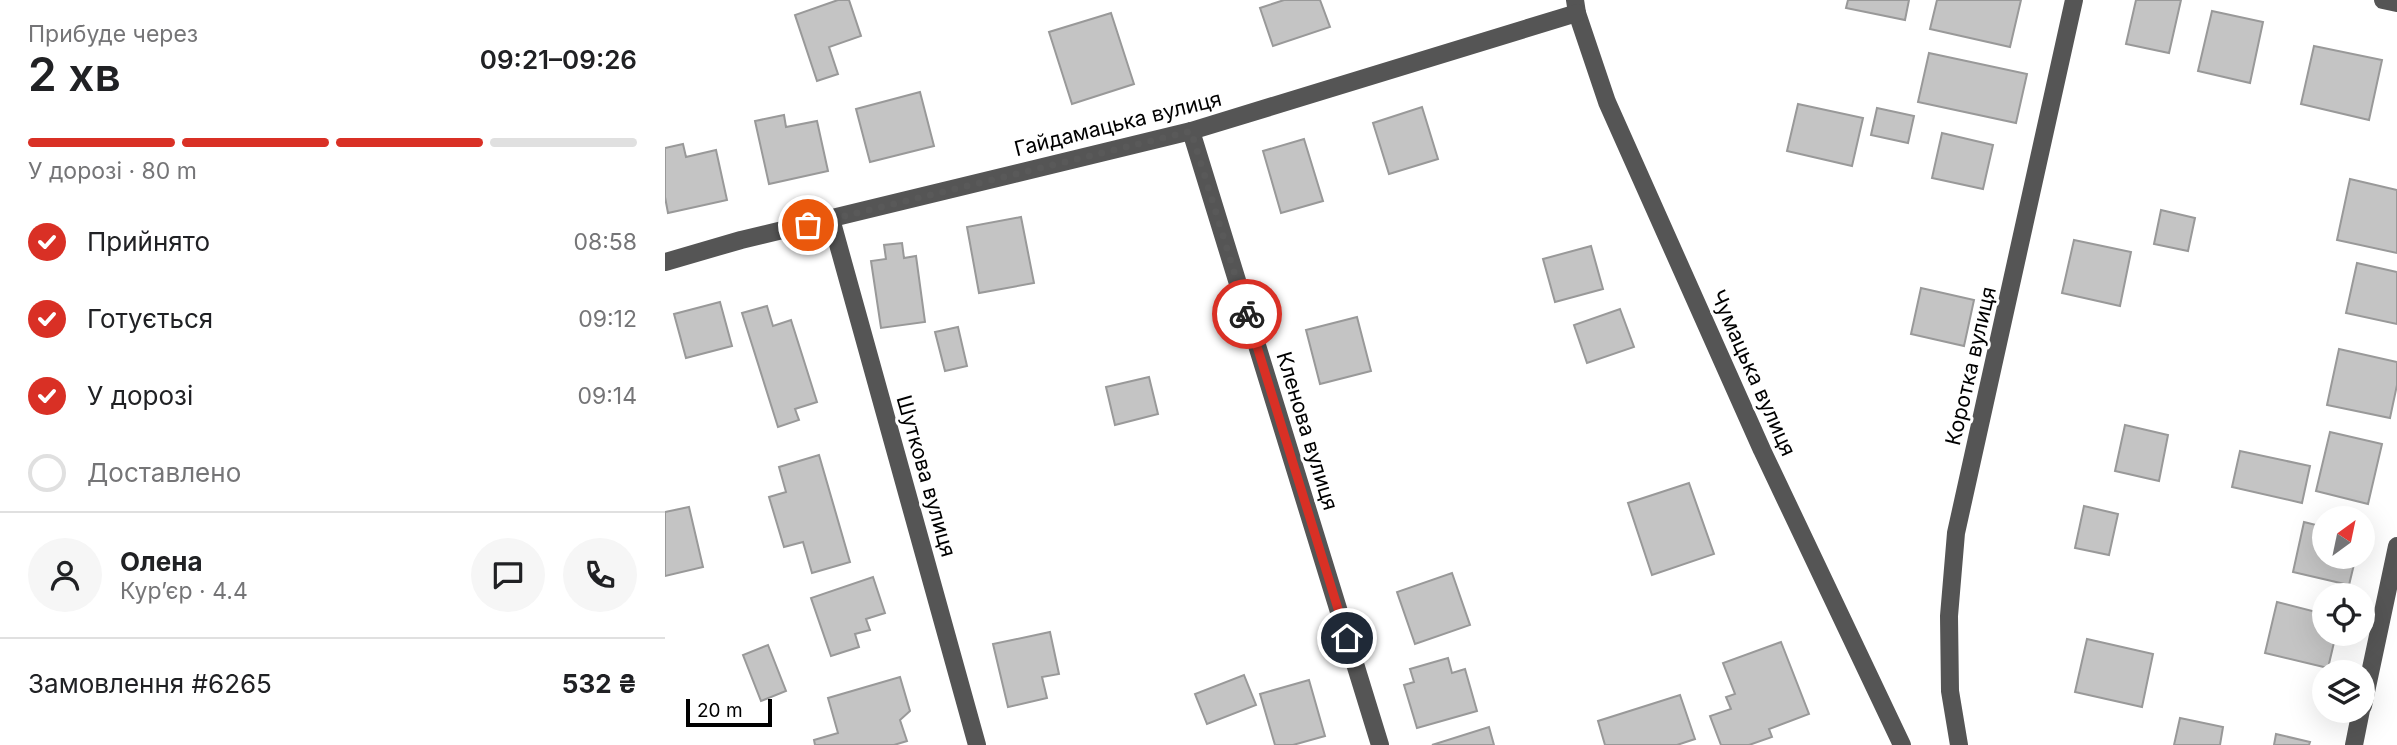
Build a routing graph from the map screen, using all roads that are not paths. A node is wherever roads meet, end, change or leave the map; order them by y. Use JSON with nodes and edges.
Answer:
{"nodes":[{"id":1,"x":2074,"y":0,"type":"edge"},
{"id":2,"x":2383,"y":0,"type":"edge"},
{"id":3,"x":2397,"y":3,"type":"edge"},
{"id":4,"x":1576,"y":6,"type":"edge"},
{"id":5,"x":1191,"y":131,"type":"junction"},
{"id":6,"x":831,"y":219,"type":"junction"},
{"id":7,"x":665,"y":262,"type":"edge"},
{"id":8,"x":2397,"y":546,"type":"edge"},
{"id":9,"x":2372,"y":660,"type":"edge"},
{"id":10,"x":2359,"y":723,"type":"edge"},
{"id":11,"x":977,"y":745,"type":"edge"},
{"id":12,"x":1380,"y":745,"type":"edge"},
{"id":13,"x":1902,"y":745,"type":"edge"},
{"id":14,"x":1959,"y":745,"type":"edge"},
{"id":15,"x":2354,"y":745,"type":"edge"}],
"edges":[{"from":1,"to":14,"type":"street","name":"Коротка вулиця"},
{"from":2,"to":3,"type":"street"},
{"from":4,"to":5,"type":"street","name":"Гайдамацька вулиця"},
{"from":4,"to":13,"type":"street","name":"Чумацька вулиця"},
{"from":5,"to":6,"type":"street","name":"Гайдамацька вулиця"},
{"from":5,"to":12,"type":"street","name":"Кленова вулиця"},
{"from":6,"to":7,"type":"street","name":"Гайдамацька вулиця"},
{"from":6,"to":11,"type":"street","name":"Шуткова вулиця"},
{"from":8,"to":9,"type":"street"},
{"from":10,"to":15,"type":"street"}]}
